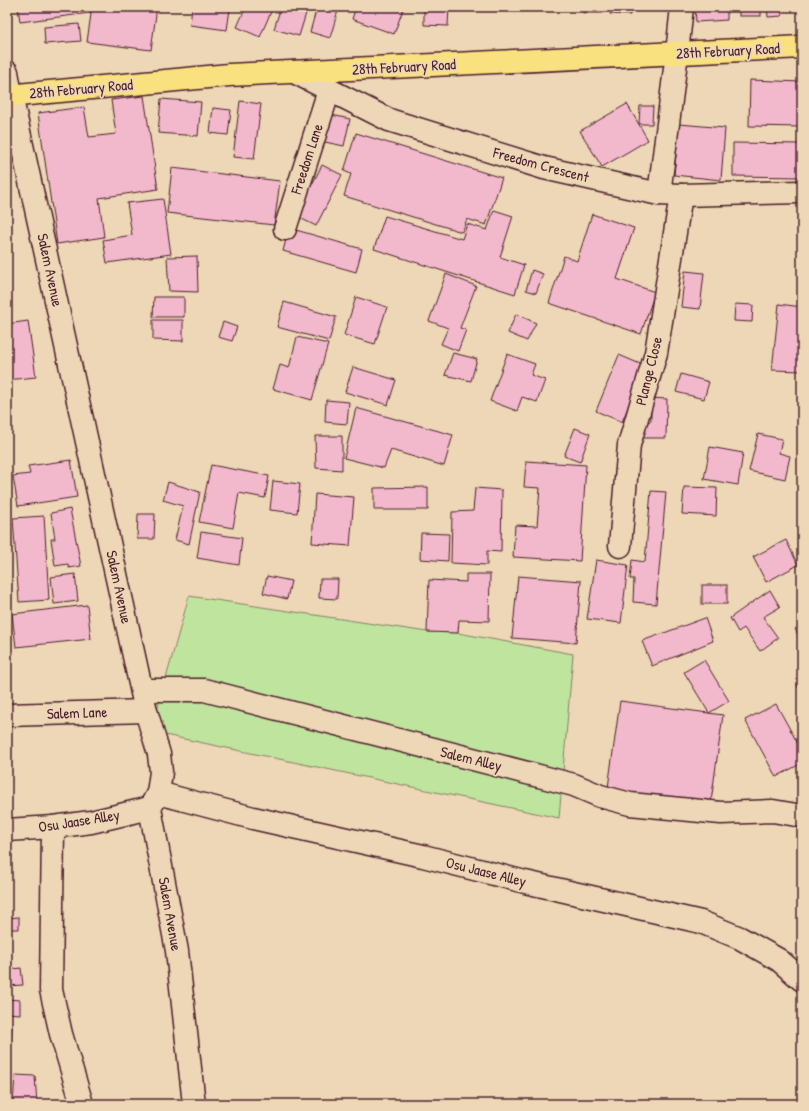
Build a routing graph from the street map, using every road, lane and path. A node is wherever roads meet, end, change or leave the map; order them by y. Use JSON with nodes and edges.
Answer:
{"nodes":[{"id":1,"x":682,"y":7,"type":"edge"},
{"id":2,"x":802,"y":47,"type":"edge"},
{"id":3,"x":678,"y":53,"type":"junction"},
{"id":4,"x":7,"y":72,"type":"edge"},
{"id":5,"x":294,"y":72,"type":"junction"},
{"id":6,"x":329,"y":90,"type":"junction"},
{"id":7,"x":9,"y":95,"type":"edge"},
{"id":8,"x":802,"y":192,"type":"edge"},
{"id":9,"x":659,"y":194,"type":"junction"},
{"id":10,"x":681,"y":195,"type":"junction"},
{"id":11,"x":285,"y":229,"type":"dead end"},
{"id":12,"x":620,"y":546,"type":"dead end"},
{"id":13,"x":144,"y":700,"type":"junction"},
{"id":14,"x":7,"y":715,"type":"edge"},
{"id":15,"x":154,"y":800,"type":"junction"},
{"id":16,"x":802,"y":816,"type":"edge"},
{"id":17,"x":53,"y":827,"type":"junction"},
{"id":18,"x":7,"y":830,"type":"edge"},
{"id":19,"x":802,"y":980,"type":"edge"},
{"id":20,"x":82,"y":1104,"type":"edge"},
{"id":21,"x":194,"y":1104,"type":"edge"}],
"edges":[{"from":1,"to":3,"type":"street"},
{"from":2,"to":3,"type":"main road","name":"28th February Road"},
{"from":3,"to":5,"type":"main road","name":"28th February Road"},
{"from":3,"to":9,"type":"street"},
{"from":4,"to":7,"type":"street","name":"Salem Avenue"},
{"from":5,"to":6,"type":"street","name":"Freedom Crescent"},
{"from":5,"to":7,"type":"main road","name":"28th February Road"},
{"from":6,"to":9,"type":"street","name":"Freedom Crescent"},
{"from":6,"to":11,"type":"street","name":"Freedom Lane"},
{"from":7,"to":13,"type":"street","name":"Salem Avenue"},
{"from":8,"to":10,"type":"street","name":"Freedom Crescent"},
{"from":9,"to":10,"type":"street","name":"Freedom Crescent"},
{"from":10,"to":12,"type":"street","name":"Plange Close"},
{"from":13,"to":14,"type":"street","name":"Salem Lane"},
{"from":13,"to":15,"type":"street","name":"Salem Avenue"},
{"from":13,"to":16,"type":"street","name":"Salem Alley"},
{"from":15,"to":17,"type":"street","name":"Osu Jaase Alley"},
{"from":15,"to":19,"type":"street","name":"Osu Jaase Alley"},
{"from":15,"to":21,"type":"street","name":"Salem Avenue"},
{"from":17,"to":18,"type":"street","name":"Osu Jaase Alley"},
{"from":17,"to":20,"type":"street"}]}
